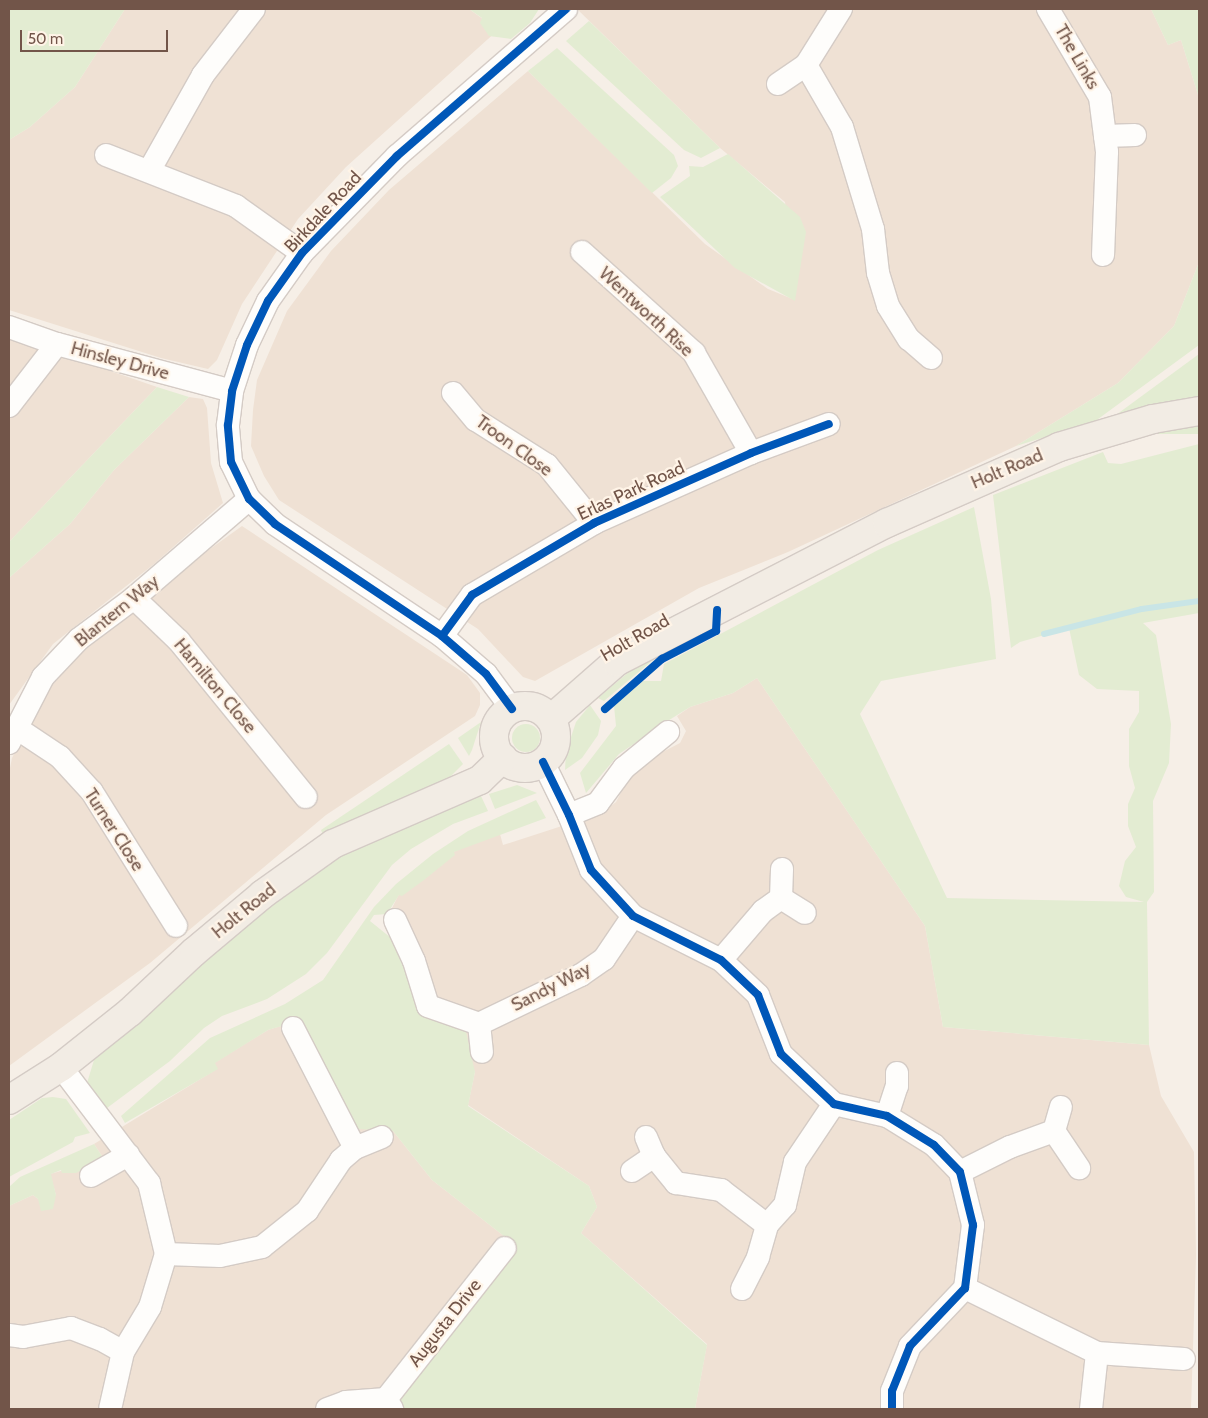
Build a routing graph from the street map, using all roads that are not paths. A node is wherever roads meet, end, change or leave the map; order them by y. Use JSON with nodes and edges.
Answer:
{"nodes":[{"id":1,"x":254,"y":9,"type":"edge"},
{"id":2,"x":566,"y":9,"type":"edge"},
{"id":3,"x":841,"y":9,"type":"edge"},
{"id":4,"x":1048,"y":9,"type":"edge"},
{"id":5,"x":806,"y":65,"type":"junction"},
{"id":6,"x":778,"y":84,"type":"dead end"},
{"id":7,"x":1135,"y":135,"type":"dead end"},
{"id":8,"x":1105,"y":136,"type":"junction"},
{"id":9,"x":106,"y":155,"type":"dead end"},
{"id":10,"x":149,"y":171,"type":"junction"},
{"id":11,"x":1096,"y":241,"type":"dead end"},
{"id":12,"x":582,"y":252,"type":"dead end"},
{"id":13,"x":302,"y":254,"type":"junction"},
{"id":14,"x":9,"y":327,"type":"edge"},
{"id":15,"x":57,"y":344,"type":"junction"},
{"id":16,"x":932,"y":358,"type":"dead end"},
{"id":17,"x":232,"y":391,"type":"junction"},
{"id":18,"x":453,"y":393,"type":"dead end"},
{"id":19,"x":9,"y":406,"type":"edge"},
{"id":20,"x":1199,"y":410,"type":"edge"},
{"id":21,"x":829,"y":424,"type":"dead end"},
{"id":22,"x":751,"y":452,"type":"junction"},
{"id":23,"x":249,"y":499,"type":"junction"},
{"id":24,"x":594,"y":523,"type":"junction"},
{"id":25,"x":134,"y":598,"type":"junction"},
{"id":26,"x":442,"y":636,"type":"junction"},
{"id":27,"x":512,"y":709,"type":"junction"},
{"id":28,"x":551,"y":719,"type":"junction"},
{"id":29,"x":668,"y":732,"type":"dead end"},
{"id":30,"x":12,"y":735,"type":"edge"},
{"id":31,"x":503,"y":758,"type":"junction"},
{"id":32,"x":543,"y":762,"type":"junction"},
{"id":33,"x":306,"y":797,"type":"dead end"},
{"id":34,"x":570,"y":815,"type":"junction"},
{"id":35,"x":782,"y":869,"type":"dead end"},
{"id":36,"x":781,"y":898,"type":"junction"},
{"id":37,"x":805,"y":913,"type":"dead end"},
{"id":38,"x":632,"y":916,"type":"junction"},
{"id":39,"x":395,"y":920,"type":"dead end"},
{"id":40,"x":176,"y":926,"type":"dead end"},
{"id":41,"x":721,"y":960,"type":"junction"},
{"id":42,"x":479,"y":1024,"type":"junction"},
{"id":43,"x":293,"y":1028,"type":"dead end"},
{"id":44,"x":482,"y":1052,"type":"dead end"},
{"id":45,"x":61,"y":1067,"type":"junction"},
{"id":46,"x":898,"y":1073,"type":"dead end"},
{"id":47,"x":9,"y":1100,"type":"edge"},
{"id":48,"x":834,"y":1104,"type":"junction"},
{"id":49,"x":1062,"y":1107,"type":"dead end"},
{"id":50,"x":887,"y":1116,"type":"junction"},
{"id":51,"x":1054,"y":1131,"type":"junction"},
{"id":52,"x":382,"y":1137,"type":"dead end"},
{"id":53,"x":355,"y":1148,"type":"junction"},
{"id":54,"x":128,"y":1155,"type":"junction"},
{"id":55,"x":1079,"y":1168,"type":"dead end"},
{"id":56,"x":632,"y":1171,"type":"dead end"},
{"id":57,"x":960,"y":1172,"type":"junction"},
{"id":58,"x":91,"y":1176,"type":"dead end"},
{"id":59,"x":767,"y":1225,"type":"junction"},
{"id":60,"x":505,"y":1248,"type":"dead end"},
{"id":61,"x":166,"y":1254,"type":"junction"},
{"id":62,"x":965,"y":1288,"type":"junction"},
{"id":63,"x":742,"y":1289,"type":"dead end"},
{"id":64,"x":9,"y":1335,"type":"edge"},
{"id":65,"x":123,"y":1352,"type":"junction"},
{"id":66,"x":1097,"y":1353,"type":"junction"},
{"id":67,"x":1184,"y":1359,"type":"dead end"},
{"id":68,"x":389,"y":1404,"type":"edge"},
{"id":69,"x":110,"y":1409,"type":"edge"},
{"id":70,"x":327,"y":1409,"type":"edge"},
{"id":71,"x":892,"y":1409,"type":"edge"},
{"id":72,"x":1091,"y":1409,"type":"edge"}],
"edges":[{"from":1,"to":10,"type":"street"},
{"from":2,"to":13,"type":"street","name":"Birkdale Road"},
{"from":3,"to":5,"type":"street"},
{"from":4,"to":8,"type":"street","name":"The Links"},
{"from":5,"to":6,"type":"street"},
{"from":5,"to":16,"type":"street"},
{"from":7,"to":8,"type":"street"},
{"from":8,"to":11,"type":"street","name":"The Links"},
{"from":9,"to":10,"type":"street"},
{"from":10,"to":13,"type":"street"},
{"from":12,"to":22,"type":"street","name":"Wentworth Rise"},
{"from":13,"to":17,"type":"street","name":"Birkdale Road"},
{"from":14,"to":15,"type":"street","name":"Hinsley Drive"},
{"from":15,"to":17,"type":"street","name":"Hinsley Drive"},
{"from":15,"to":19,"type":"street"},
{"from":17,"to":23,"type":"street","name":"Birkdale Road"},
{"from":18,"to":24,"type":"street","name":"Troon Close"},
{"from":20,"to":28,"type":"main road","name":"Holt Road"},
{"from":21,"to":22,"type":"street","name":"Erlas Park Road"},
{"from":22,"to":24,"type":"street","name":"Erlas Park Road"},
{"from":23,"to":25,"type":"street","name":"Blantern Way"},
{"from":23,"to":26,"type":"street","name":"Birkdale Road"},
{"from":24,"to":26,"type":"street","name":"Erlas Park Road"},
{"from":25,"to":30,"type":"street","name":"Blantern Way"},
{"from":25,"to":33,"type":"street","name":"Hamilton Close"},
{"from":26,"to":27,"type":"street","name":"Birkdale Road"},
{"from":27,"to":28,"type":"main road"},
{"from":27,"to":31,"type":"main road"},
{"from":28,"to":32,"type":"main road"},
{"from":29,"to":34,"type":"street"},
{"from":30,"to":40,"type":"street","name":"Turner Close"},
{"from":31,"to":32,"type":"main road"},
{"from":31,"to":45,"type":"main road","name":"Holt Road"},
{"from":32,"to":34,"type":"street"},
{"from":34,"to":38,"type":"street"},
{"from":35,"to":36,"type":"street"},
{"from":36,"to":37,"type":"street"},
{"from":36,"to":41,"type":"street"},
{"from":38,"to":41,"type":"street"},
{"from":38,"to":42,"type":"street","name":"Sandy Way"},
{"from":39,"to":42,"type":"street"},
{"from":41,"to":48,"type":"street"},
{"from":42,"to":44,"type":"street"},
{"from":43,"to":53,"type":"street"},
{"from":45,"to":47,"type":"main road","name":"Holt Road"},
{"from":45,"to":54,"type":"street"},
{"from":46,"to":50,"type":"street"},
{"from":48,"to":50,"type":"street"},
{"from":48,"to":59,"type":"street"},
{"from":49,"to":51,"type":"street"},
{"from":50,"to":57,"type":"street"},
{"from":51,"to":55,"type":"street"},
{"from":51,"to":57,"type":"street"},
{"from":52,"to":53,"type":"street"},
{"from":53,"to":61,"type":"street"},
{"from":54,"to":58,"type":"street"},
{"from":54,"to":61,"type":"street"},
{"from":56,"to":59,"type":"street"},
{"from":57,"to":62,"type":"street"},
{"from":59,"to":63,"type":"street"},
{"from":60,"to":68,"type":"street","name":"Augusta Drive"},
{"from":61,"to":65,"type":"street"},
{"from":62,"to":66,"type":"street"},
{"from":62,"to":71,"type":"street"},
{"from":64,"to":65,"type":"street"},
{"from":65,"to":69,"type":"street"},
{"from":66,"to":67,"type":"street"},
{"from":66,"to":72,"type":"street"},
{"from":68,"to":70,"type":"street","name":"Augusta Drive"}]}
